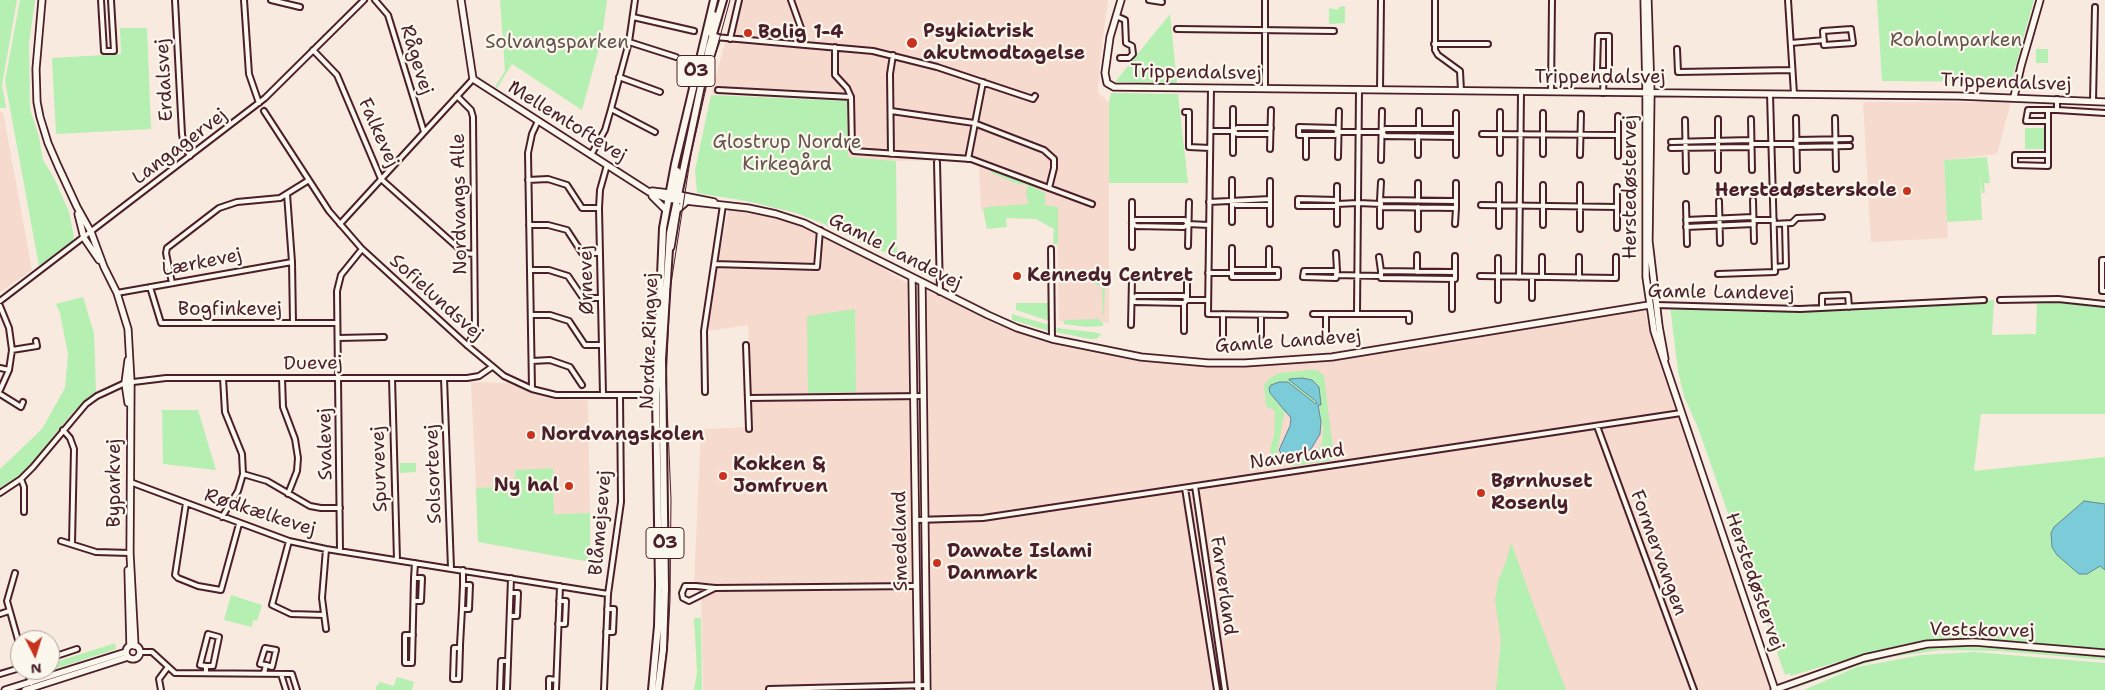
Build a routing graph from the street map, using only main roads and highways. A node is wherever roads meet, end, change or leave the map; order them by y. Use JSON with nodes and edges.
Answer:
{"nodes":[{"id":1,"x":715,"y":0,"type":"edge"},
{"id":2,"x":723,"y":0,"type":"edge"},
{"id":3,"x":673,"y":196,"type":"junction"},
{"id":4,"x":652,"y":690,"type":"edge"},
{"id":5,"x":658,"y":690,"type":"edge"}],
"edges":[{"from":1,"to":3,"type":"main road","name":"Nordre Ringvej","number":"O3"},
{"from":2,"to":3,"type":"main road","name":"Nordre Ringvej","number":"O3"},
{"from":3,"to":4,"type":"main road","name":"Nordre Ringvej","number":"O3"},
{"from":3,"to":5,"type":"main road","name":"Nordre Ringvej","number":"O3"}]}
